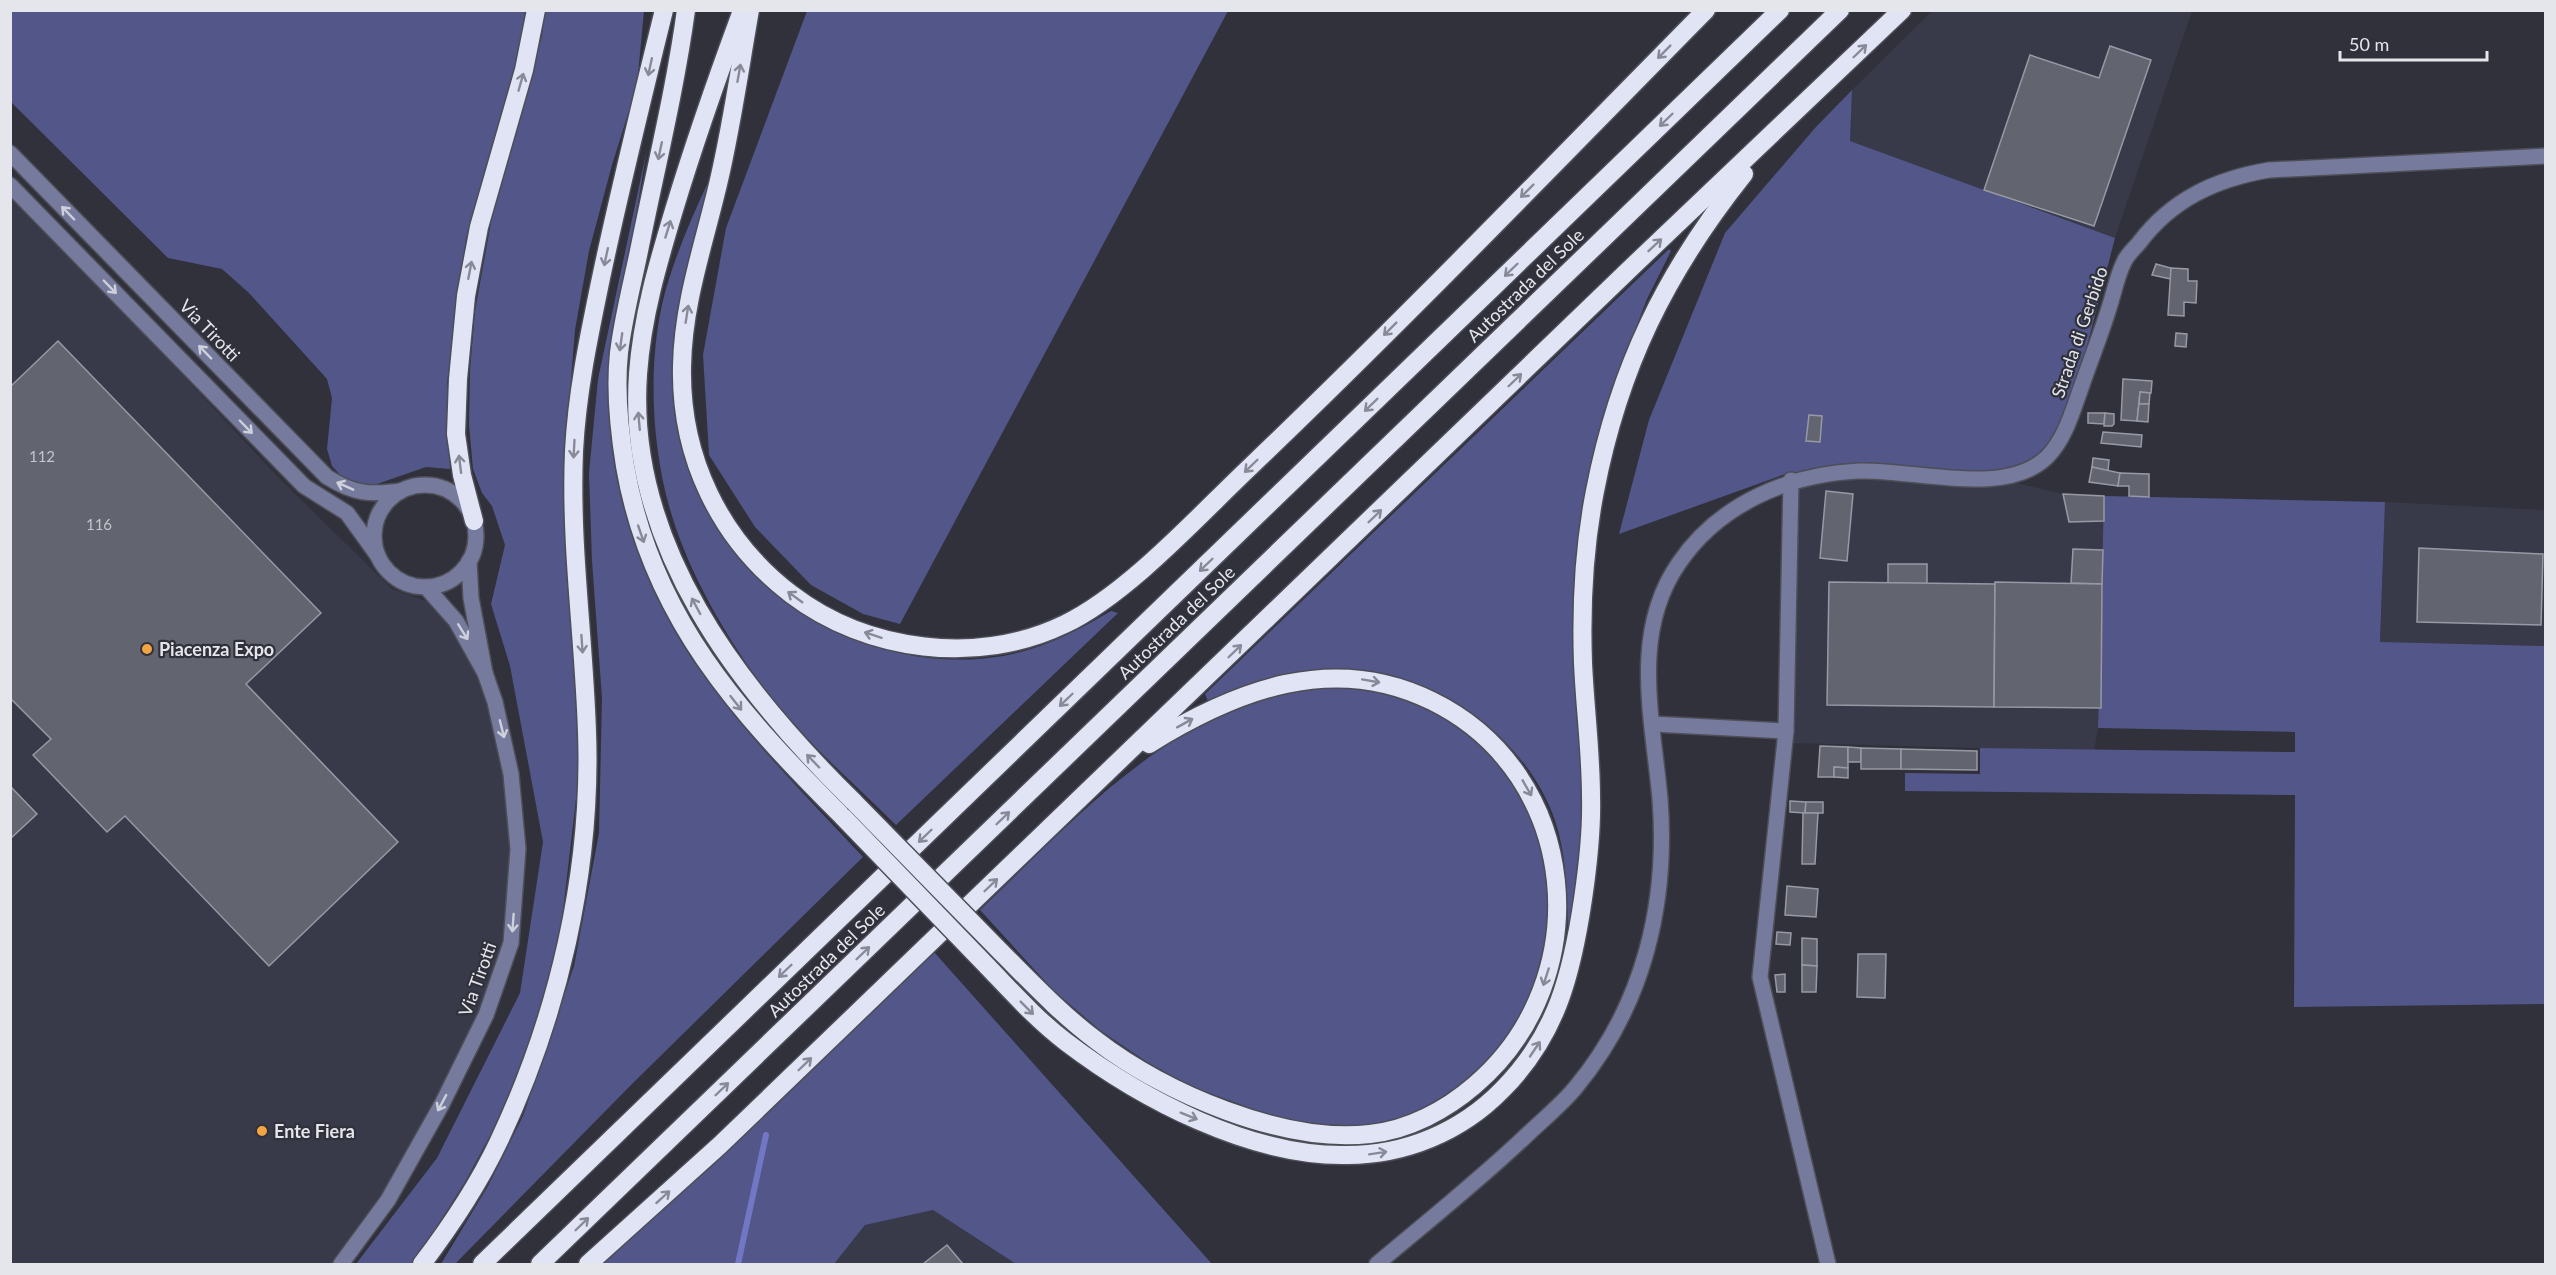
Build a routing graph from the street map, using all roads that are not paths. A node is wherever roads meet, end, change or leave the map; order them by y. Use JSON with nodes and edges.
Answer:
{"nodes":[{"id":1,"x":536,"y":10,"type":"edge"},
{"id":2,"x":664,"y":10,"type":"edge"},
{"id":3,"x":686,"y":10,"type":"edge"},
{"id":4,"x":743,"y":10,"type":"edge"},
{"id":5,"x":750,"y":10,"type":"edge"},
{"id":6,"x":1706,"y":10,"type":"edge"},
{"id":7,"x":1840,"y":10,"type":"edge"},
{"id":8,"x":1902,"y":10,"type":"edge"},
{"id":9,"x":1776,"y":14,"type":"edge"},
{"id":10,"x":1819,"y":91,"type":"junction"},
{"id":11,"x":10,"y":153,"type":"edge"},
{"id":12,"x":2546,"y":156,"type":"edge"},
{"id":13,"x":10,"y":185,"type":"edge"},
{"id":14,"x":1791,"y":480,"type":"junction"},
{"id":15,"x":401,"y":491,"type":"junction"},
{"id":16,"x":474,"y":521,"type":"junction"},
{"id":17,"x":378,"y":556,"type":"junction"},
{"id":18,"x":469,"y":561,"type":"junction"},
{"id":19,"x":426,"y":587,"type":"junction"},
{"id":20,"x":484,"y":674,"type":"junction"},
{"id":21,"x":1653,"y":724,"type":"junction"},
{"id":22,"x":1786,"y":731,"type":"junction"},
{"id":23,"x":1102,"y":779,"type":"junction"},
{"id":24,"x":341,"y":1264,"type":"edge"},
{"id":25,"x":422,"y":1264,"type":"edge"},
{"id":26,"x":482,"y":1264,"type":"edge"},
{"id":27,"x":540,"y":1264,"type":"edge"},
{"id":28,"x":588,"y":1264,"type":"edge"},
{"id":29,"x":1377,"y":1264,"type":"edge"},
{"id":30,"x":1828,"y":1264,"type":"edge"}],
"edges":[{"from":16,"to":1,"type":"highway","one_way":true},
{"from":2,"to":25,"type":"highway","one_way":true},
{"from":3,"to":10,"type":"highway","one_way":true,"bridge":true},
{"from":23,"to":4,"type":"highway","one_way":true,"bridge":true},
{"from":6,"to":5,"type":"highway","one_way":true},
{"from":27,"to":7,"type":"highway","name":"Autostrada del Sole","one_way":true},
{"from":10,"to":8,"type":"highway","one_way":true},
{"from":9,"to":26,"type":"highway","name":"Autostrada del Sole","one_way":true},
{"from":23,"to":10,"type":"highway","one_way":true},
{"from":15,"to":11,"type":"street","name":"Via Tirotti","one_way":true},
{"from":12,"to":14,"type":"street","name":"Strada di Gerbido"},
{"from":13,"to":17,"type":"street","one_way":true},
{"from":14,"to":21,"type":"street"},
{"from":14,"to":22,"type":"street"},
{"from":15,"to":16,"type":"street"},
{"from":15,"to":17,"type":"street"},
{"from":16,"to":18,"type":"street"},
{"from":17,"to":19,"type":"street"},
{"from":18,"to":19,"type":"street"},
{"from":18,"to":20,"type":"street","name":"Via Tirotti"},
{"from":19,"to":20,"type":"street","name":"Via Tirotti","one_way":true},
{"from":20,"to":24,"type":"street","name":"Via Tirotti","one_way":true},
{"from":21,"to":22,"type":"street"},
{"from":21,"to":29,"type":"street"},
{"from":22,"to":30,"type":"street"},
{"from":28,"to":23,"type":"highway","one_way":true}]}
